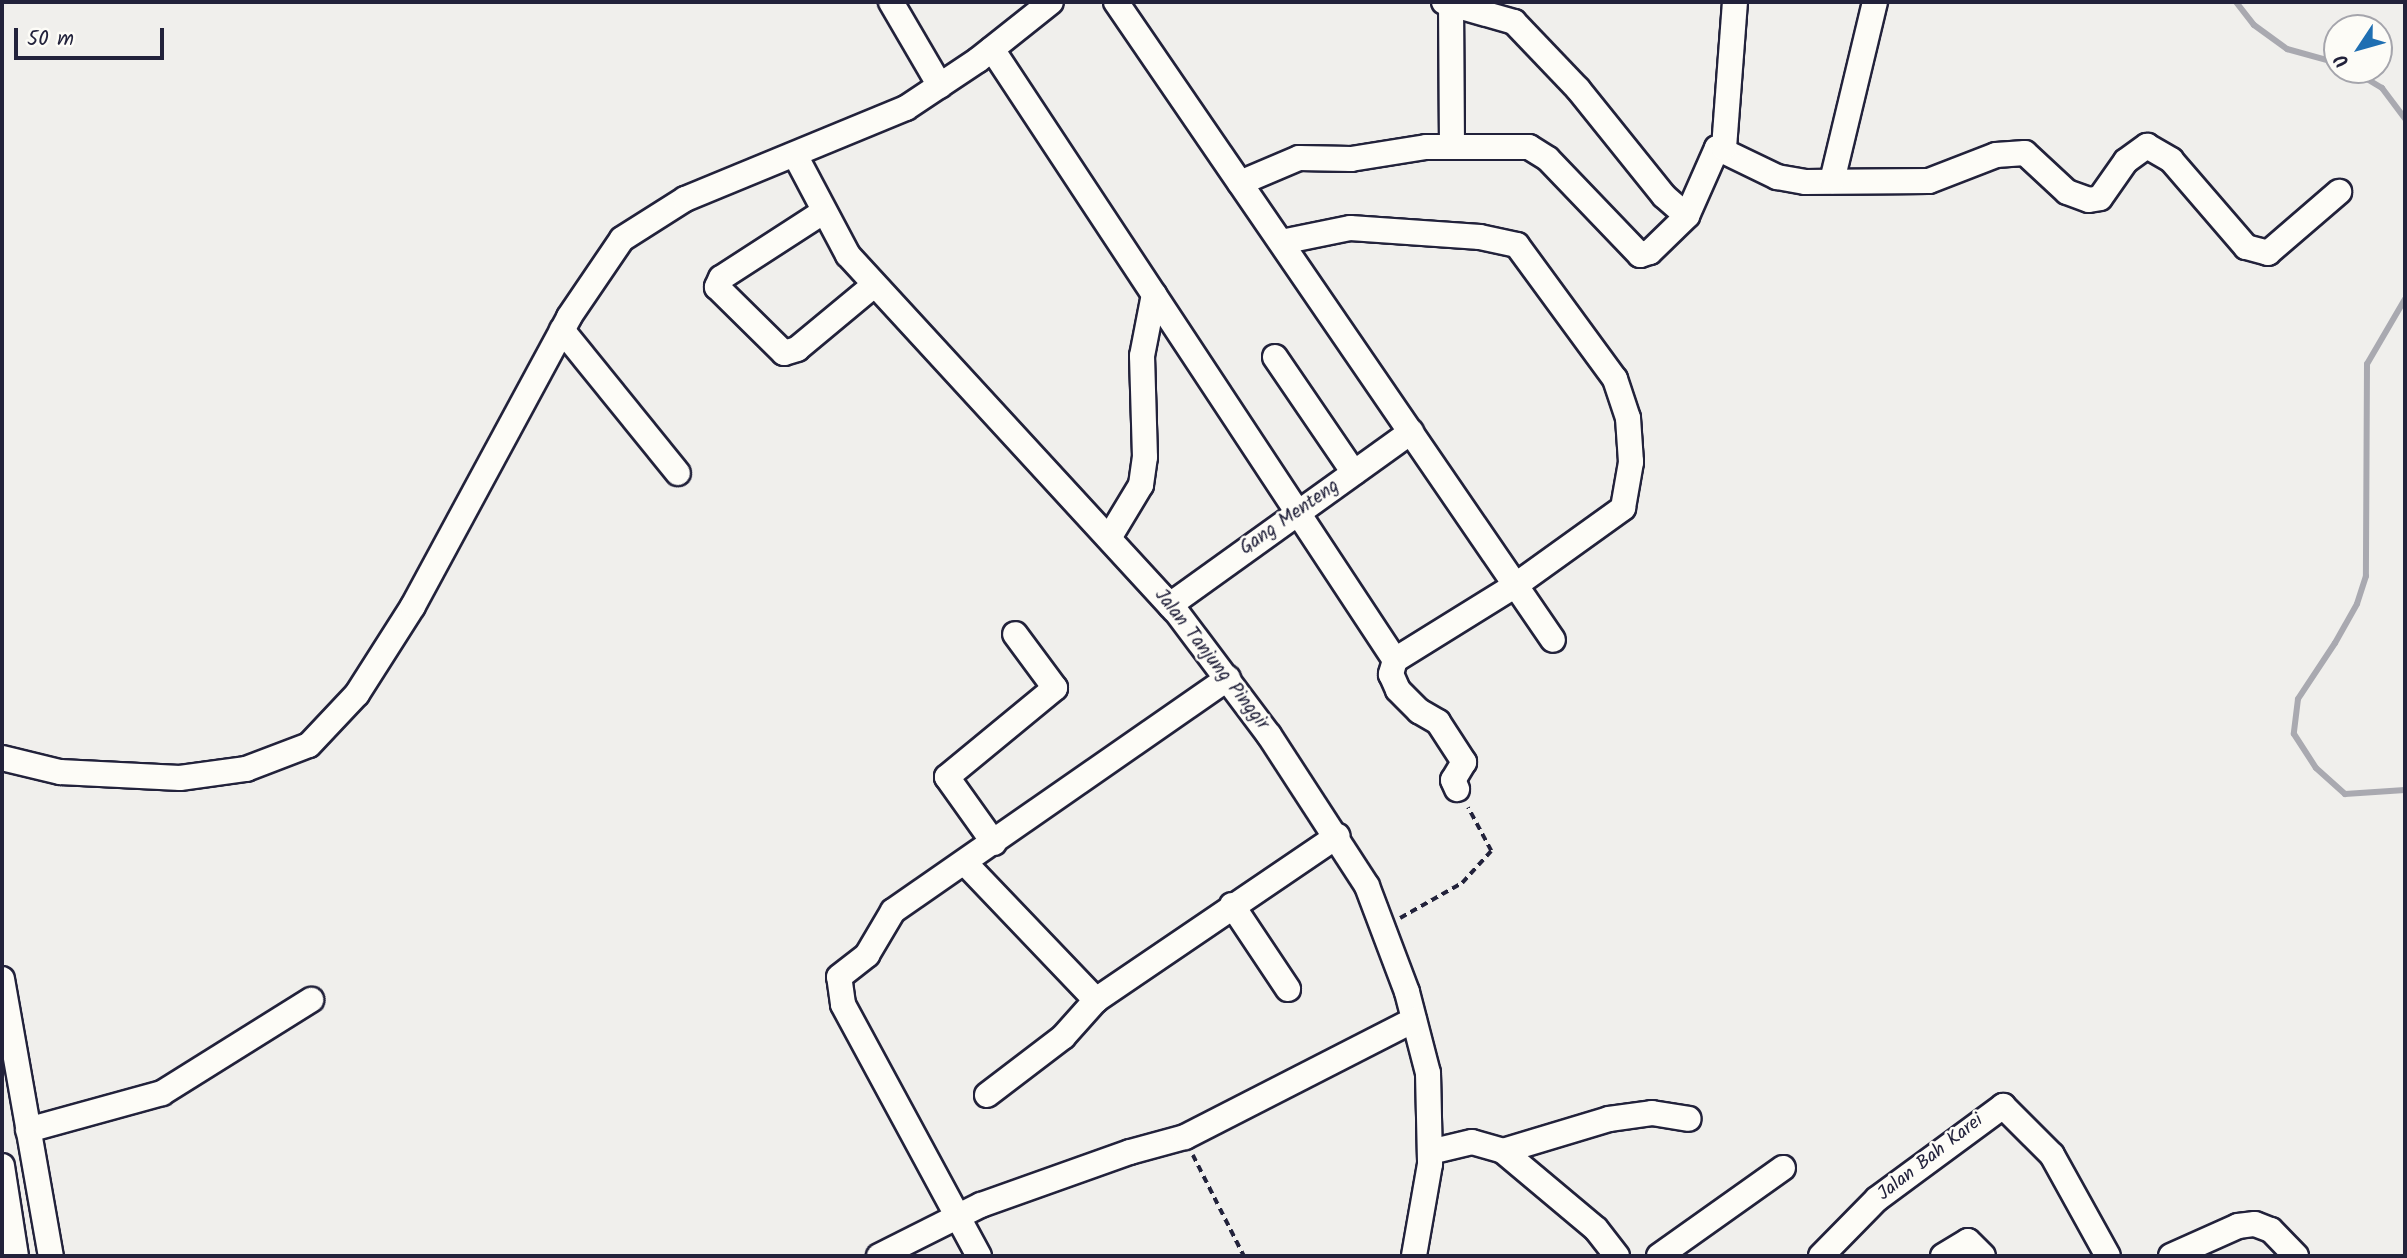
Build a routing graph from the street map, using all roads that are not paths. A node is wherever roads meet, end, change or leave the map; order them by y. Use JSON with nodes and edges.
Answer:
{"nodes":[{"id":1,"x":891,"y":2,"type":"edge"},
{"id":2,"x":1051,"y":2,"type":"edge"},
{"id":3,"x":1116,"y":2,"type":"edge"},
{"id":4,"x":1448,"y":2,"type":"edge"},
{"id":5,"x":1735,"y":2,"type":"edge"},
{"id":6,"x":1875,"y":2,"type":"edge"},
{"id":7,"x":992,"y":49,"type":"junction"},
{"id":8,"x":940,"y":86,"type":"junction"},
{"id":9,"x":1452,"y":147,"type":"junction"},
{"id":10,"x":1724,"y":148,"type":"junction"},
{"id":11,"x":795,"y":155,"type":"junction"},
{"id":12,"x":1832,"y":181,"type":"junction"},
{"id":13,"x":1240,"y":183,"type":"junction"},
{"id":14,"x":2339,"y":192,"type":"dead end"},
{"id":15,"x":823,"y":212,"type":"junction"},
{"id":16,"x":1688,"y":216,"type":"junction"},
{"id":17,"x":1281,"y":242,"type":"junction"},
{"id":18,"x":874,"y":285,"type":"junction"},
{"id":19,"x":1154,"y":294,"type":"junction"},
{"id":20,"x":562,"y":330,"type":"junction"},
{"id":21,"x":1275,"y":357,"type":"dead end"},
{"id":22,"x":1411,"y":432,"type":"junction"},
{"id":23,"x":678,"y":473,"type":"dead end"},
{"id":24,"x":1354,"y":473,"type":"junction"},
{"id":25,"x":1298,"y":510,"type":"junction"},
{"id":26,"x":1109,"y":538,"type":"junction"},
{"id":27,"x":1516,"y":586,"type":"junction"},
{"id":28,"x":1170,"y":605,"type":"junction"},
{"id":29,"x":1015,"y":634,"type":"dead end"},
{"id":30,"x":1553,"y":640,"type":"dead end"},
{"id":31,"x":1395,"y":660,"type":"junction"},
{"id":32,"x":1228,"y":678,"type":"junction"},
{"id":33,"x":2,"y":758,"type":"edge"},
{"id":34,"x":1457,"y":789,"type":"road end"},
{"id":35,"x":1337,"y":836,"type":"junction"},
{"id":36,"x":994,"y":843,"type":"junction"},
{"id":37,"x":965,"y":863,"type":"junction"},
{"id":38,"x":1232,"y":905,"type":"junction"},
{"id":39,"x":2,"y":979,"type":"edge"},
{"id":40,"x":1288,"y":989,"type":"dead end"},
{"id":41,"x":311,"y":1000,"type":"dead end"},
{"id":42,"x":1096,"y":1000,"type":"junction"},
{"id":43,"x":1414,"y":1020,"type":"junction"},
{"id":44,"x":987,"y":1095,"type":"dead end"},
{"id":45,"x":1689,"y":1119,"type":"dead end"},
{"id":46,"x":28,"y":1130,"type":"junction"},
{"id":47,"x":1430,"y":1152,"type":"junction"},
{"id":48,"x":1503,"y":1152,"type":"junction"},
{"id":49,"x":2,"y":1166,"type":"edge"},
{"id":50,"x":1783,"y":1168,"type":"dead end"},
{"id":51,"x":958,"y":1216,"type":"junction"},
{"id":52,"x":1827,"y":1254,"type":"edge"},
{"id":53,"x":16,"y":1256,"type":"edge"},
{"id":54,"x":51,"y":1256,"type":"edge"},
{"id":55,"x":879,"y":1256,"type":"edge"},
{"id":56,"x":979,"y":1256,"type":"edge"},
{"id":57,"x":1414,"y":1256,"type":"edge"},
{"id":58,"x":1618,"y":1256,"type":"edge"},
{"id":59,"x":1659,"y":1256,"type":"edge"},
{"id":60,"x":1943,"y":1256,"type":"edge"},
{"id":61,"x":1983,"y":1256,"type":"edge"},
{"id":62,"x":2108,"y":1256,"type":"edge"},
{"id":63,"x":2171,"y":1256,"type":"edge"},
{"id":64,"x":2296,"y":1256,"type":"edge"}],
"edges":[{"from":1,"to":8,"type":"street"},
{"from":2,"to":7,"type":"street"},
{"from":3,"to":13,"type":"street"},
{"from":4,"to":9,"type":"street"},
{"from":4,"to":16,"type":"street"},
{"from":5,"to":10,"type":"street"},
{"from":6,"to":12,"type":"street"},
{"from":7,"to":8,"type":"street"},
{"from":7,"to":19,"type":"street"},
{"from":8,"to":11,"type":"street"},
{"from":9,"to":13,"type":"street"},
{"from":9,"to":16,"type":"street"},
{"from":10,"to":12,"type":"street"},
{"from":10,"to":16,"type":"street"},
{"from":11,"to":15,"type":"street","name":"Jalan Tanjung Pinggir"},
{"from":11,"to":20,"type":"street"},
{"from":12,"to":14,"type":"street"},
{"from":13,"to":17,"type":"street"},
{"from":15,"to":18,"type":"street","name":"Jalan Tanjung Pinggir"},
{"from":15,"to":18,"type":"street"},
{"from":17,"to":22,"type":"street"},
{"from":17,"to":27,"type":"street"},
{"from":18,"to":26,"type":"street","name":"Jalan Tanjung Pinggir"},
{"from":19,"to":25,"type":"street"},
{"from":19,"to":26,"type":"street"},
{"from":20,"to":23,"type":"street"},
{"from":20,"to":33,"type":"street"},
{"from":21,"to":24,"type":"street"},
{"from":22,"to":24,"type":"street","name":"Gang Menteng"},
{"from":22,"to":27,"type":"street"},
{"from":24,"to":25,"type":"street","name":"Gang Menteng"},
{"from":25,"to":28,"type":"street","name":"Gang Menteng"},
{"from":25,"to":31,"type":"street"},
{"from":26,"to":28,"type":"street","name":"Jalan Tanjung Pinggir"},
{"from":27,"to":30,"type":"street"},
{"from":27,"to":31,"type":"street"},
{"from":28,"to":32,"type":"street","name":"Jalan Tanjung Pinggir"},
{"from":29,"to":36,"type":"street"},
{"from":31,"to":34,"type":"street"},
{"from":32,"to":35,"type":"street","name":"Jalan Tanjung Pinggir"},
{"from":32,"to":36,"type":"street"},
{"from":35,"to":38,"type":"street"},
{"from":35,"to":43,"type":"street","name":"Jalan Tanjung Pinggir"},
{"from":36,"to":37,"type":"street"},
{"from":37,"to":42,"type":"street"},
{"from":37,"to":51,"type":"street"},
{"from":38,"to":40,"type":"street"},
{"from":38,"to":42,"type":"street"},
{"from":39,"to":46,"type":"street"},
{"from":41,"to":46,"type":"street"},
{"from":42,"to":44,"type":"street"},
{"from":43,"to":47,"type":"street","name":"Jalan Tanjung Pinggir"},
{"from":43,"to":51,"type":"street"},
{"from":45,"to":48,"type":"street"},
{"from":46,"to":54,"type":"street"},
{"from":47,"to":48,"type":"street"},
{"from":47,"to":57,"type":"street","name":"Jalan Tanjung Pinggir"},
{"from":48,"to":58,"type":"street"},
{"from":49,"to":53,"type":"street"},
{"from":50,"to":59,"type":"street"},
{"from":51,"to":55,"type":"street"},
{"from":51,"to":56,"type":"street"},
{"from":52,"to":62,"type":"street","name":"Jalan Bah Karei"},
{"from":60,"to":61,"type":"street"},
{"from":63,"to":64,"type":"street"}]}
